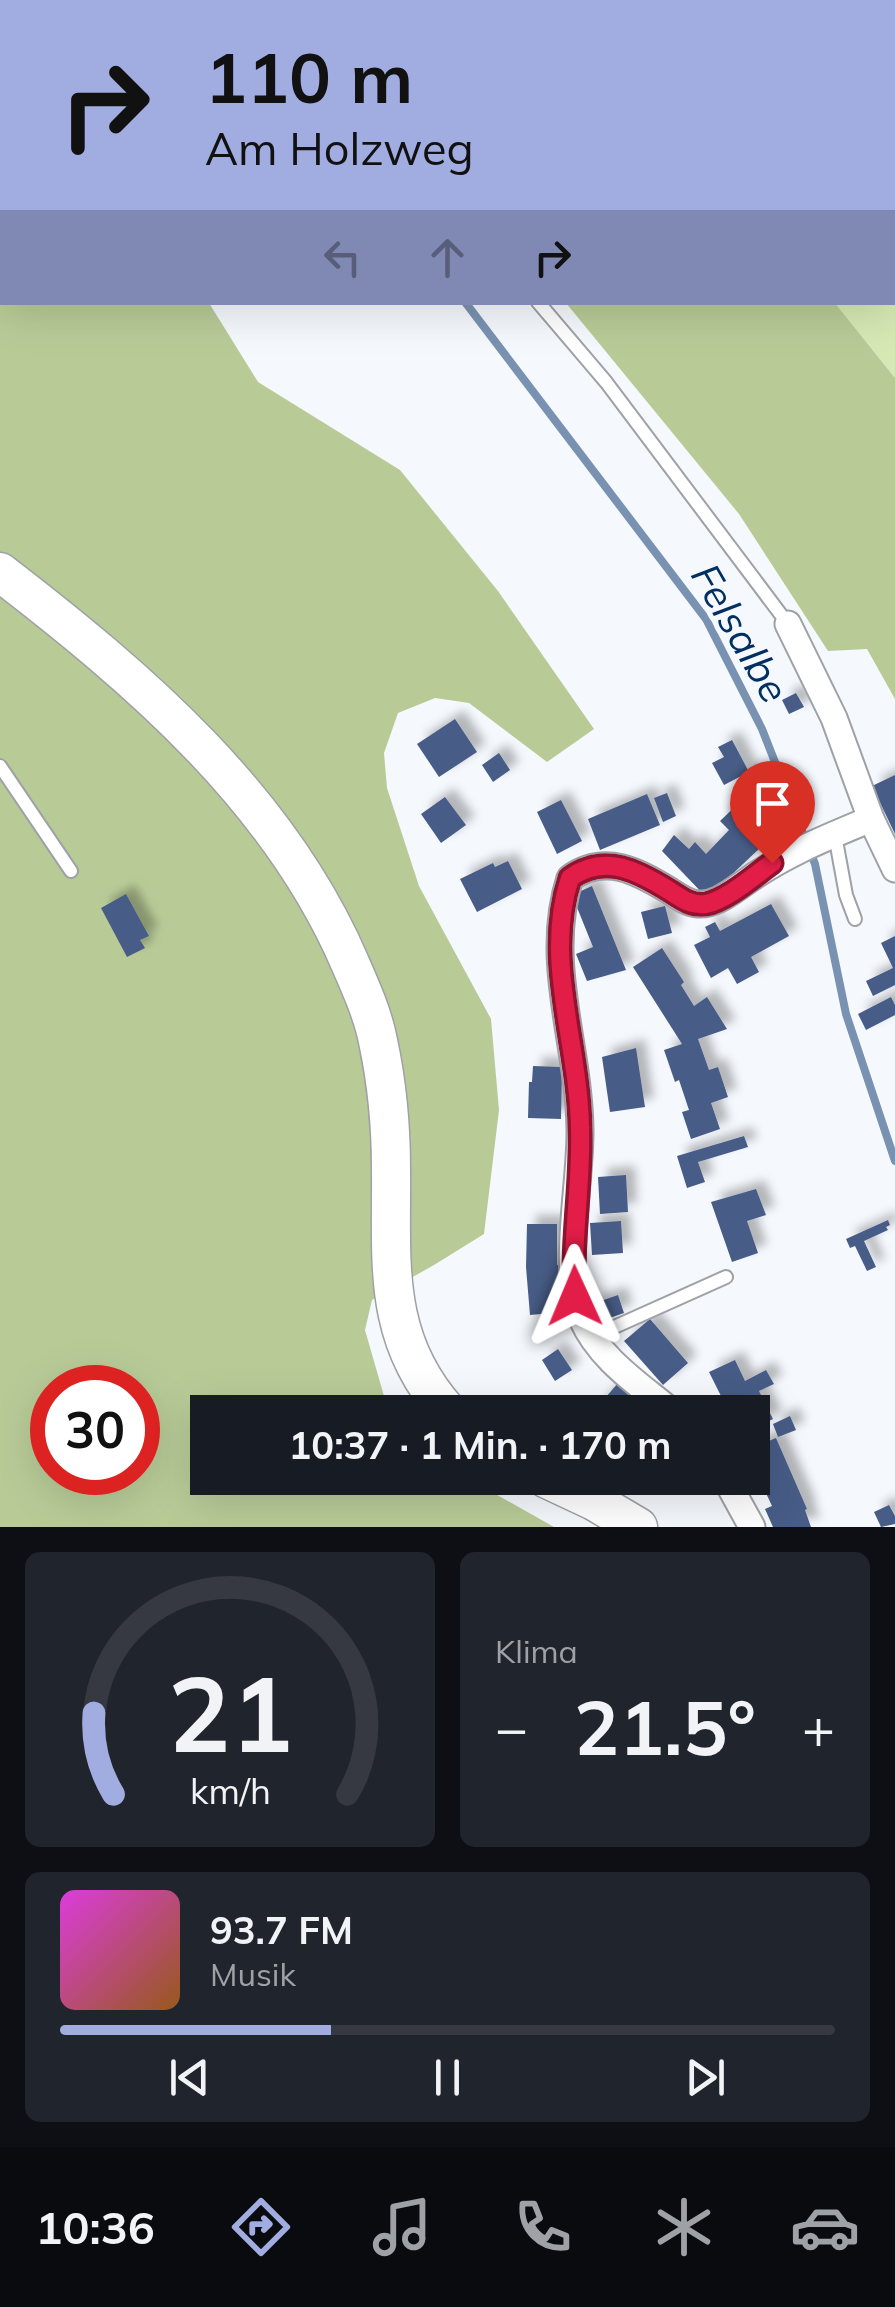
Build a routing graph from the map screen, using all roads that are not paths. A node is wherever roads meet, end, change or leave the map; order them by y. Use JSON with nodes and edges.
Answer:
{"nodes":[{"id":1,"x":541,"y":305,"type":"edge"},
{"id":2,"x":0,"y":572,"type":"edge"},
{"id":3,"x":788,"y":624,"type":"joint"},
{"id":4,"x":0,"y":766,"type":"edge"},
{"id":5,"x":770,"y":791,"type":"dead end"},
{"id":6,"x":872,"y":820,"type":"junction"},
{"id":7,"x":829,"y":837,"type":"junction"},
{"id":8,"x":796,"y":851,"type":"junction"},
{"id":9,"x":895,"y":869,"type":"edge"},
{"id":10,"x":70,"y":872,"type":"dead end"},
{"id":11,"x":855,"y":918,"type":"dead end"},
{"id":12,"x":726,"y":1277,"type":"dead end"},
{"id":13,"x":592,"y":1337,"type":"junction"},
{"id":14,"x":433,"y":1395,"type":"edge"},
{"id":15,"x":651,"y":1395,"type":"edge"},
{"id":16,"x":581,"y":1495,"type":"edge"},
{"id":17,"x":734,"y":1495,"type":"edge"},
{"id":18,"x":638,"y":1527,"type":"edge"},
{"id":19,"x":752,"y":1527,"type":"edge"}],
"edges":[{"from":1,"to":3,"type":"lane"},
{"from":2,"to":14,"type":"main road"},
{"from":3,"to":6,"type":"street"},
{"from":4,"to":10,"type":"lane"},
{"from":5,"to":8,"type":"lane"},
{"from":6,"to":7,"type":"street"},
{"from":6,"to":9,"type":"street"},
{"from":7,"to":8,"type":"street"},
{"from":7,"to":11,"type":"lane"},
{"from":8,"to":13,"type":"street"},
{"from":12,"to":13,"type":"lane"},
{"from":13,"to":15,"type":"street"},
{"from":16,"to":18,"type":"main road"},
{"from":17,"to":19,"type":"street"}]}
